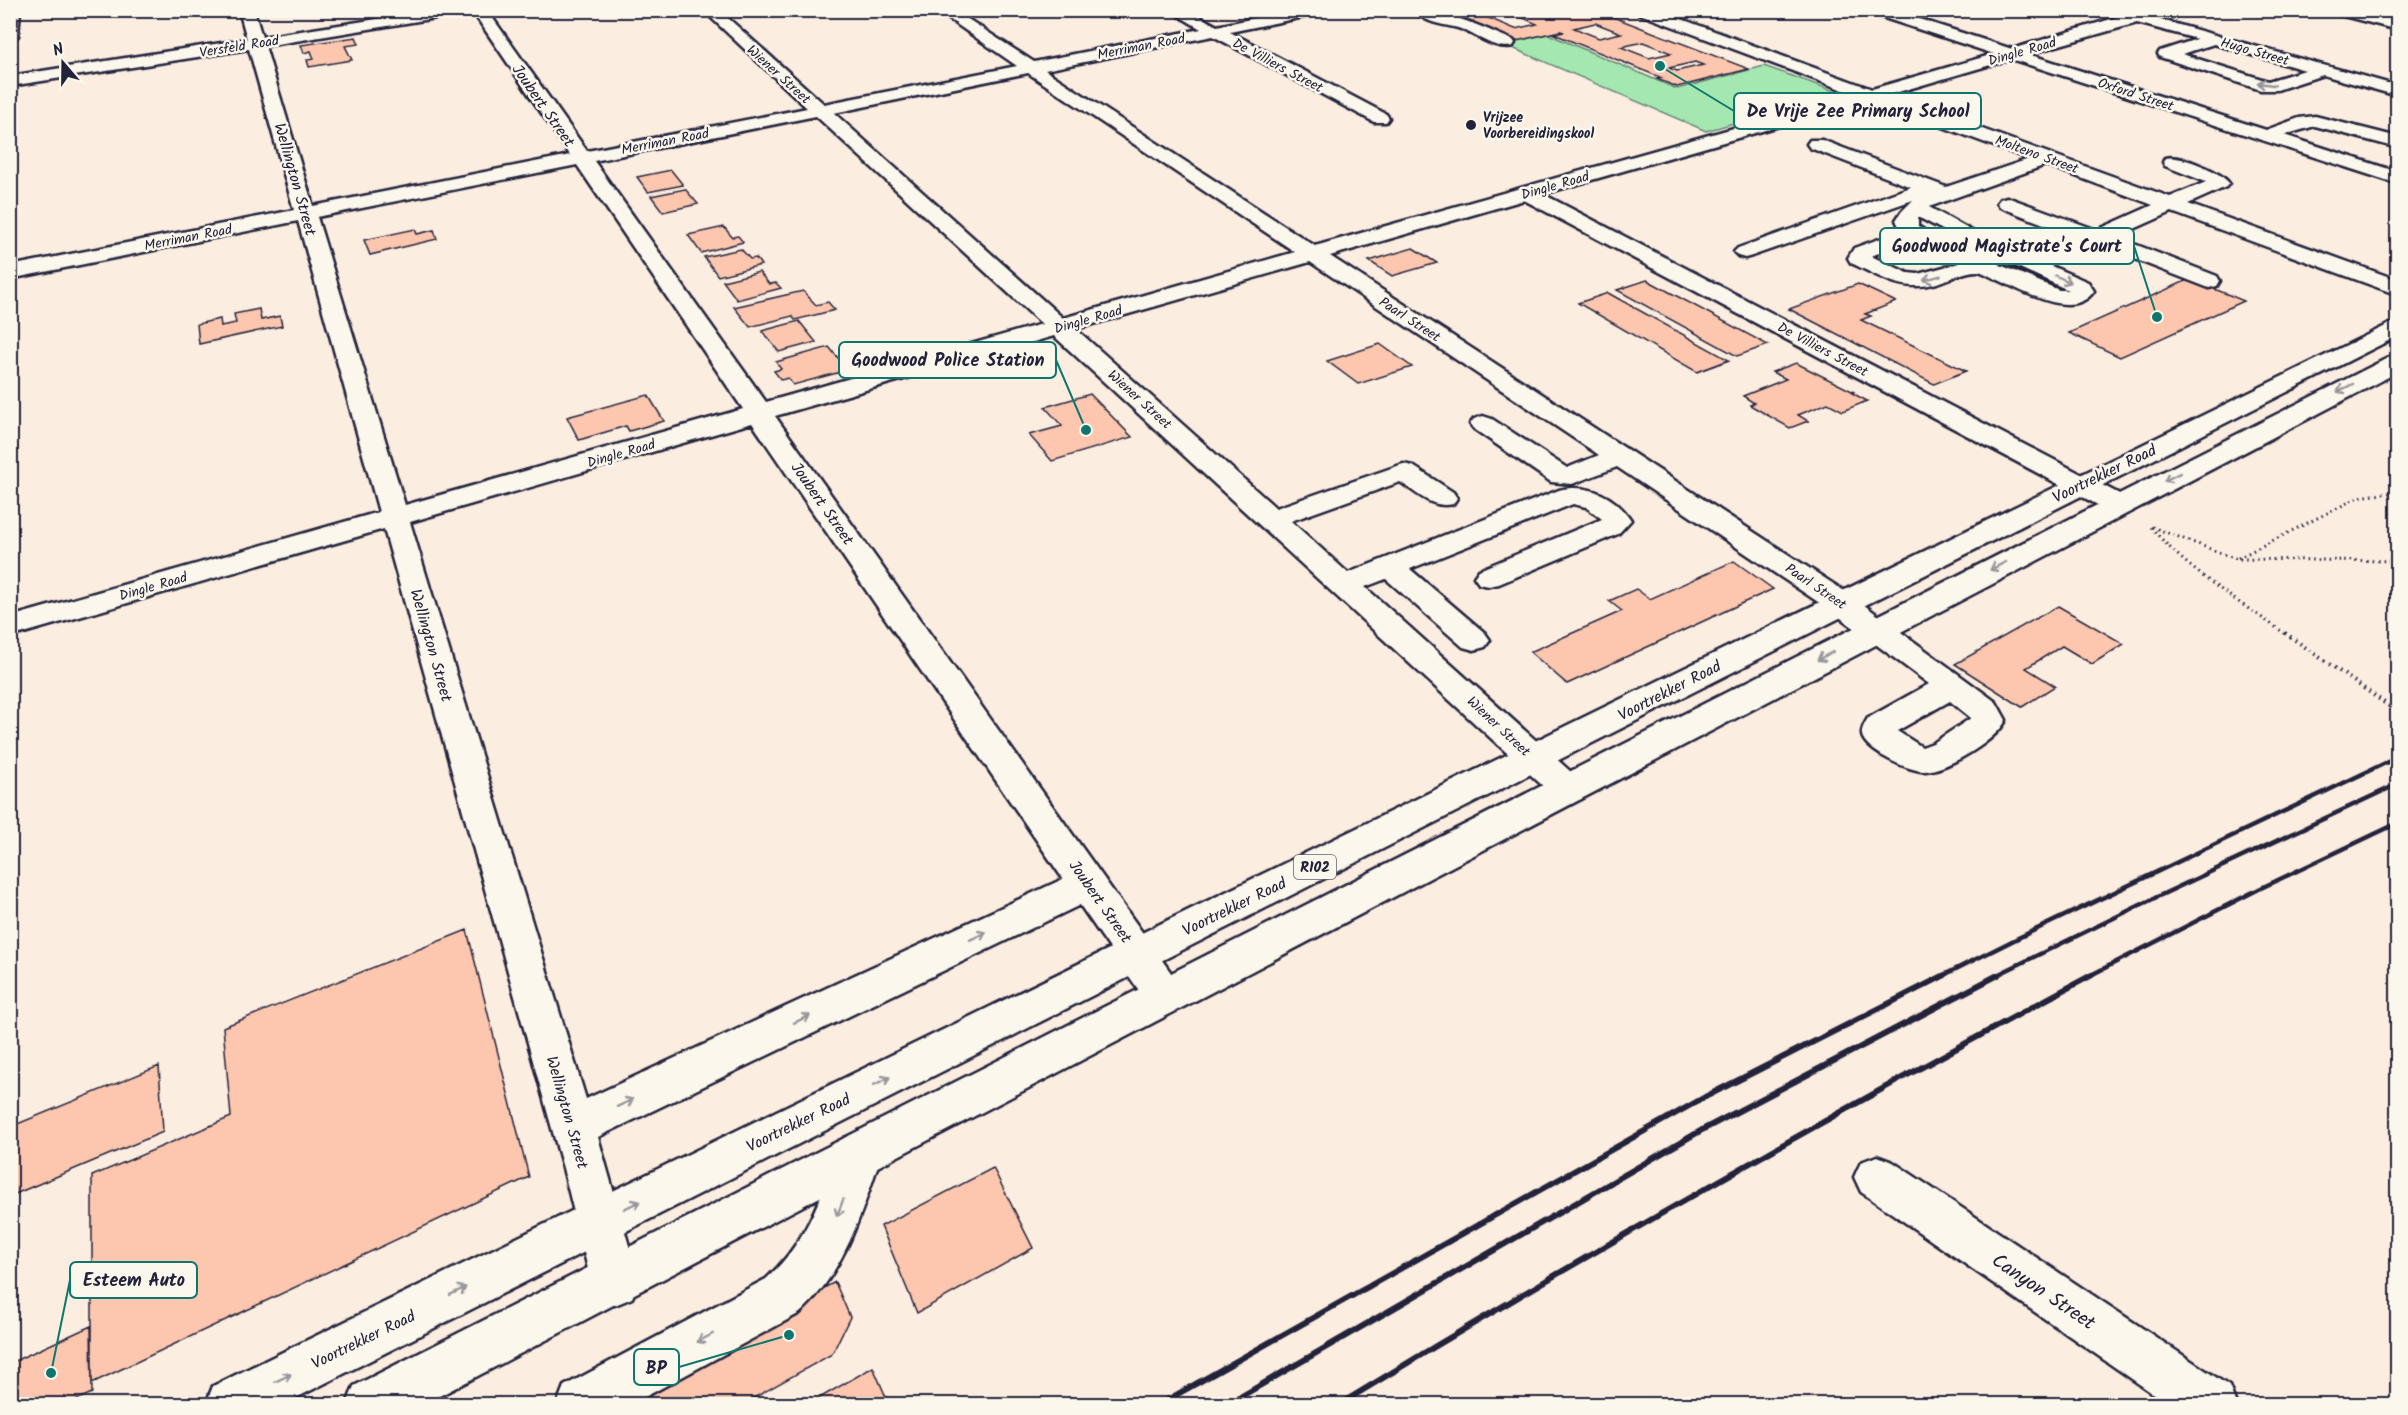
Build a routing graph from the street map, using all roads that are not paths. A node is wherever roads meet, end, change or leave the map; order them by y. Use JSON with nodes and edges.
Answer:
{"nodes":[{"id":1,"x":13,"y":10,"type":"edge"},
{"id":2,"x":246,"y":10,"type":"edge"},
{"id":3,"x":467,"y":10,"type":"edge"},
{"id":4,"x":479,"y":10,"type":"edge"},
{"id":5,"x":710,"y":10,"type":"edge"},
{"id":6,"x":943,"y":10,"type":"edge"},
{"id":7,"x":1176,"y":10,"type":"edge"},
{"id":8,"x":1319,"y":10,"type":"edge"},
{"id":9,"x":1420,"y":10,"type":"edge"},
{"id":10,"x":1642,"y":10,"type":"edge"},
{"id":11,"x":1874,"y":10,"type":"edge"},
{"id":12,"x":2112,"y":10,"type":"edge"},
{"id":13,"x":2337,"y":10,"type":"edge"},
{"id":14,"x":2150,"y":13,"type":"edge"},
{"id":15,"x":2397,"y":26,"type":"edge"},
{"id":16,"x":1215,"y":31,"type":"junction"},
{"id":17,"x":10,"y":36,"type":"edge"},
{"id":18,"x":2214,"y":39,"type":"junction"},
{"id":19,"x":256,"y":43,"type":"junction"},
{"id":20,"x":1507,"y":43,"type":"dead end"},
{"id":21,"x":2011,"y":54,"type":"junction"},
{"id":22,"x":1030,"y":68,"type":"junction"},
{"id":23,"x":2321,"y":70,"type":"junction"},
{"id":24,"x":10,"y":81,"type":"edge"},
{"id":25,"x":2397,"y":81,"type":"edge"},
{"id":26,"x":2397,"y":91,"type":"edge"},
{"id":27,"x":1872,"y":94,"type":"junction"},
{"id":28,"x":820,"y":111,"type":"junction"},
{"id":29,"x":1380,"y":118,"type":"dead end"},
{"id":30,"x":2265,"y":136,"type":"junction"},
{"id":31,"x":2397,"y":143,"type":"edge"},
{"id":32,"x":1816,"y":144,"type":"dead end"},
{"id":33,"x":581,"y":158,"type":"junction"},
{"id":34,"x":2048,"y":158,"type":"junction"},
{"id":35,"x":2172,"y":162,"type":"dead end"},
{"id":36,"x":2397,"y":178,"type":"edge"},
{"id":37,"x":1938,"y":191,"type":"junction"},
{"id":38,"x":1526,"y":193,"type":"junction"},
{"id":39,"x":2007,"y":203,"type":"dead end"},
{"id":40,"x":2174,"y":205,"type":"junction"},
{"id":41,"x":1916,"y":208,"type":"junction"},
{"id":42,"x":306,"y":213,"type":"junction"},
{"id":43,"x":1961,"y":234,"type":"junction"},
{"id":44,"x":2098,"y":237,"type":"junction"},
{"id":45,"x":1921,"y":238,"type":"junction"},
{"id":46,"x":1746,"y":252,"type":"dead end"},
{"id":47,"x":1312,"y":255,"type":"junction"},
{"id":48,"x":2008,"y":255,"type":"junction"},
{"id":49,"x":1980,"y":264,"type":"junction"},
{"id":50,"x":10,"y":273,"type":"edge"},
{"id":51,"x":2209,"y":281,"type":"dead end"},
{"id":52,"x":2397,"y":288,"type":"edge"},
{"id":53,"x":1061,"y":327,"type":"junction"},
{"id":54,"x":2393,"y":341,"type":"edge"},
{"id":55,"x":1984,"y":405,"type":"dead end"},
{"id":56,"x":760,"y":413,"type":"junction"},
{"id":57,"x":1954,"y":418,"type":"junction"},
{"id":58,"x":1483,"y":424,"type":"dead end"},
{"id":59,"x":1619,"y":456,"type":"junction"},
{"id":60,"x":2082,"y":485,"type":"junction"},
{"id":61,"x":1443,"y":498,"type":"dead end"},
{"id":62,"x":2119,"y":505,"type":"junction"},
{"id":63,"x":394,"y":518,"type":"junction"},
{"id":64,"x":1271,"y":519,"type":"junction"},
{"id":65,"x":1390,"y":567,"type":"junction"},
{"id":66,"x":1489,"y":577,"type":"dead end"},
{"id":67,"x":1344,"y":585,"type":"junction"},
{"id":68,"x":1841,"y":603,"type":"junction"},
{"id":69,"x":10,"y":627,"type":"edge"},
{"id":70,"x":1878,"y":628,"type":"junction"},
{"id":71,"x":1474,"y":640,"type":"dead end"},
{"id":72,"x":1952,"y":685,"type":"dead end"},
{"id":73,"x":1534,"y":758,"type":"junction"},
{"id":74,"x":1569,"y":790,"type":"junction"},
{"id":75,"x":1089,"y":884,"type":"junction"},
{"id":76,"x":1138,"y":954,"type":"junction"},
{"id":77,"x":1166,"y":996,"type":"junction"},
{"id":78,"x":573,"y":1127,"type":"junction"},
{"id":79,"x":860,"y":1153,"type":"junction"},
{"id":80,"x":1877,"y":1177,"type":"dead end"},
{"id":81,"x":599,"y":1221,"type":"junction"},
{"id":82,"x":615,"y":1281,"type":"junction"},
{"id":83,"x":231,"y":1404,"type":"edge"},
{"id":84,"x":372,"y":1404,"type":"edge"},
{"id":85,"x":582,"y":1404,"type":"edge"},
{"id":86,"x":2211,"y":1404,"type":"edge"}],
"edges":[{"from":1,"to":17,"type":"street"},
{"from":2,"to":19,"type":"street","name":"Wellington Street"},
{"from":3,"to":19,"type":"street","name":"Versfeld Road"},
{"from":4,"to":33,"type":"street","name":"Joubert Street"},
{"from":5,"to":28,"type":"street","name":"Wiener Street"},
{"from":6,"to":22,"type":"street","name":"Paarl Street"},
{"from":7,"to":16,"type":"street","name":"De Villiers Street"},
{"from":8,"to":16,"type":"street","name":"Merriman Road"},
{"from":9,"to":20,"type":"street"},
{"from":10,"to":27,"type":"street","name":"Molteno Street"},
{"from":11,"to":21,"type":"street","name":"Oxford Street"},
{"from":12,"to":14,"type":"street","name":"Hugo Street"},
{"from":13,"to":15,"type":"street"},
{"from":14,"to":18,"type":"street","name":"Hugo Street"},
{"from":14,"to":21,"type":"street","name":"Dingle Road"},
{"from":14,"to":25,"type":"street","name":"Hugo Street"},
{"from":16,"to":22,"type":"street","name":"Merriman Road"},
{"from":16,"to":29,"type":"street","name":"De Villiers Street"},
{"from":18,"to":23,"type":"street","name":"Hugo Street"},
{"from":23,"to":18,"type":"street","one_way":true},
{"from":19,"to":24,"type":"street","name":"Versfeld Road"},
{"from":19,"to":42,"type":"street","name":"Wellington Street"},
{"from":21,"to":27,"type":"street","name":"Dingle Road"},
{"from":21,"to":30,"type":"street","name":"Oxford Street"},
{"from":22,"to":28,"type":"street","name":"Merriman Road"},
{"from":22,"to":47,"type":"street","name":"Paarl Street"},
{"from":23,"to":26,"type":"street","name":"Hugo Street"},
{"from":27,"to":34,"type":"street","name":"Molteno Street"},
{"from":27,"to":38,"type":"street","name":"Dingle Road"},
{"from":28,"to":33,"type":"street","name":"Merriman Road"},
{"from":28,"to":53,"type":"street","name":"Wiener Street"},
{"from":30,"to":31,"type":"street"},
{"from":30,"to":36,"type":"street","name":"Oxford Street"},
{"from":32,"to":37,"type":"street"},
{"from":33,"to":42,"type":"street","name":"Merriman Road"},
{"from":33,"to":56,"type":"street","name":"Joubert Street"},
{"from":34,"to":37,"type":"street"},
{"from":34,"to":40,"type":"street","name":"Molteno Street"},
{"from":35,"to":40,"type":"street"},
{"from":37,"to":41,"type":"street"},
{"from":37,"to":46,"type":"street"},
{"from":38,"to":47,"type":"street","name":"Dingle Road"},
{"from":38,"to":57,"type":"street","name":"De Villiers Street"},
{"from":39,"to":44,"type":"street"},
{"from":40,"to":44,"type":"street"},
{"from":40,"to":52,"type":"street","name":"Molteno Street"},
{"from":41,"to":43,"type":"street"},
{"from":41,"to":45,"type":"street"},
{"from":42,"to":50,"type":"street","name":"Merriman Road"},
{"from":42,"to":63,"type":"street","name":"Wellington Street"},
{"from":43,"to":45,"type":"street"},
{"from":43,"to":48,"type":"street"},
{"from":44,"to":51,"type":"street"},
{"from":45,"to":49,"type":"street"},
{"from":49,"to":45,"type":"street","one_way":true},
{"from":47,"to":53,"type":"street","name":"Dingle Road"},
{"from":47,"to":59,"type":"street","name":"Paarl Street"},
{"from":48,"to":49,"type":"street"},
{"from":48,"to":49,"type":"street","one_way":true},
{"from":53,"to":56,"type":"street","name":"Dingle Road"},
{"from":53,"to":64,"type":"street","name":"Wiener Street"},
{"from":54,"to":60,"type":"street","name":"Voortrekker Road","number":"R102"},
{"from":54,"to":62,"type":"street","name":"Voortrekker Road","number":"R102","one_way":true},
{"from":55,"to":57,"type":"street"},
{"from":56,"to":63,"type":"street","name":"Dingle Road"},
{"from":56,"to":75,"type":"street","name":"Joubert Street"},
{"from":57,"to":60,"type":"street","name":"De Villiers Street"},
{"from":58,"to":59,"type":"street"},
{"from":59,"to":68,"type":"street","name":"Paarl Street"},
{"from":60,"to":62,"type":"street","name":"De Villiers Street"},
{"from":60,"to":68,"type":"street","name":"Voortrekker Road","number":"R102"},
{"from":61,"to":64,"type":"street"},
{"from":62,"to":70,"type":"street","name":"Voortrekker Road","number":"R102","one_way":true},
{"from":63,"to":69,"type":"street","name":"Dingle Road"},
{"from":63,"to":78,"type":"street","name":"Wellington Street"},
{"from":64,"to":67,"type":"street","name":"Wiener Street"},
{"from":65,"to":66,"type":"street"},
{"from":65,"to":67,"type":"street"},
{"from":65,"to":71,"type":"street"},
{"from":67,"to":73,"type":"street","name":"Wiener Street"},
{"from":68,"to":70,"type":"street","name":"Paarl Street"},
{"from":68,"to":73,"type":"street","name":"Voortrekker Road","number":"R102"},
{"from":70,"to":72,"type":"street","name":"Paarl Street"},
{"from":70,"to":74,"type":"street","name":"Voortrekker Road","number":"R102","one_way":true},
{"from":73,"to":74,"type":"street","name":"Wiener Street"},
{"from":73,"to":76,"type":"street","name":"Voortrekker Road","number":"R102"},
{"from":74,"to":77,"type":"street","name":"Voortrekker Road","number":"R102"},
{"from":75,"to":76,"type":"street","name":"Joubert Street"},
{"from":78,"to":75,"type":"street","one_way":true},
{"from":76,"to":77,"type":"street","name":"Joubert Street"},
{"from":81,"to":76,"type":"street","name":"Voortrekker Road","number":"R102","one_way":true},
{"from":77,"to":79,"type":"street","name":"Voortrekker Road","number":"R102"},
{"from":78,"to":81,"type":"street","name":"Wellington Street"},
{"from":79,"to":82,"type":"street","name":"Voortrekker Road","number":"R102"},
{"from":79,"to":85,"type":"street","one_way":true},
{"from":80,"to":86,"type":"street","name":"Canyon Street"},
{"from":81,"to":82,"type":"street","name":"Wellington Street"},
{"from":83,"to":81,"type":"street","name":"Voortrekker Road","number":"R102","one_way":true},
{"from":82,"to":84,"type":"street","name":"Voortrekker Road","number":"R102"}]}
